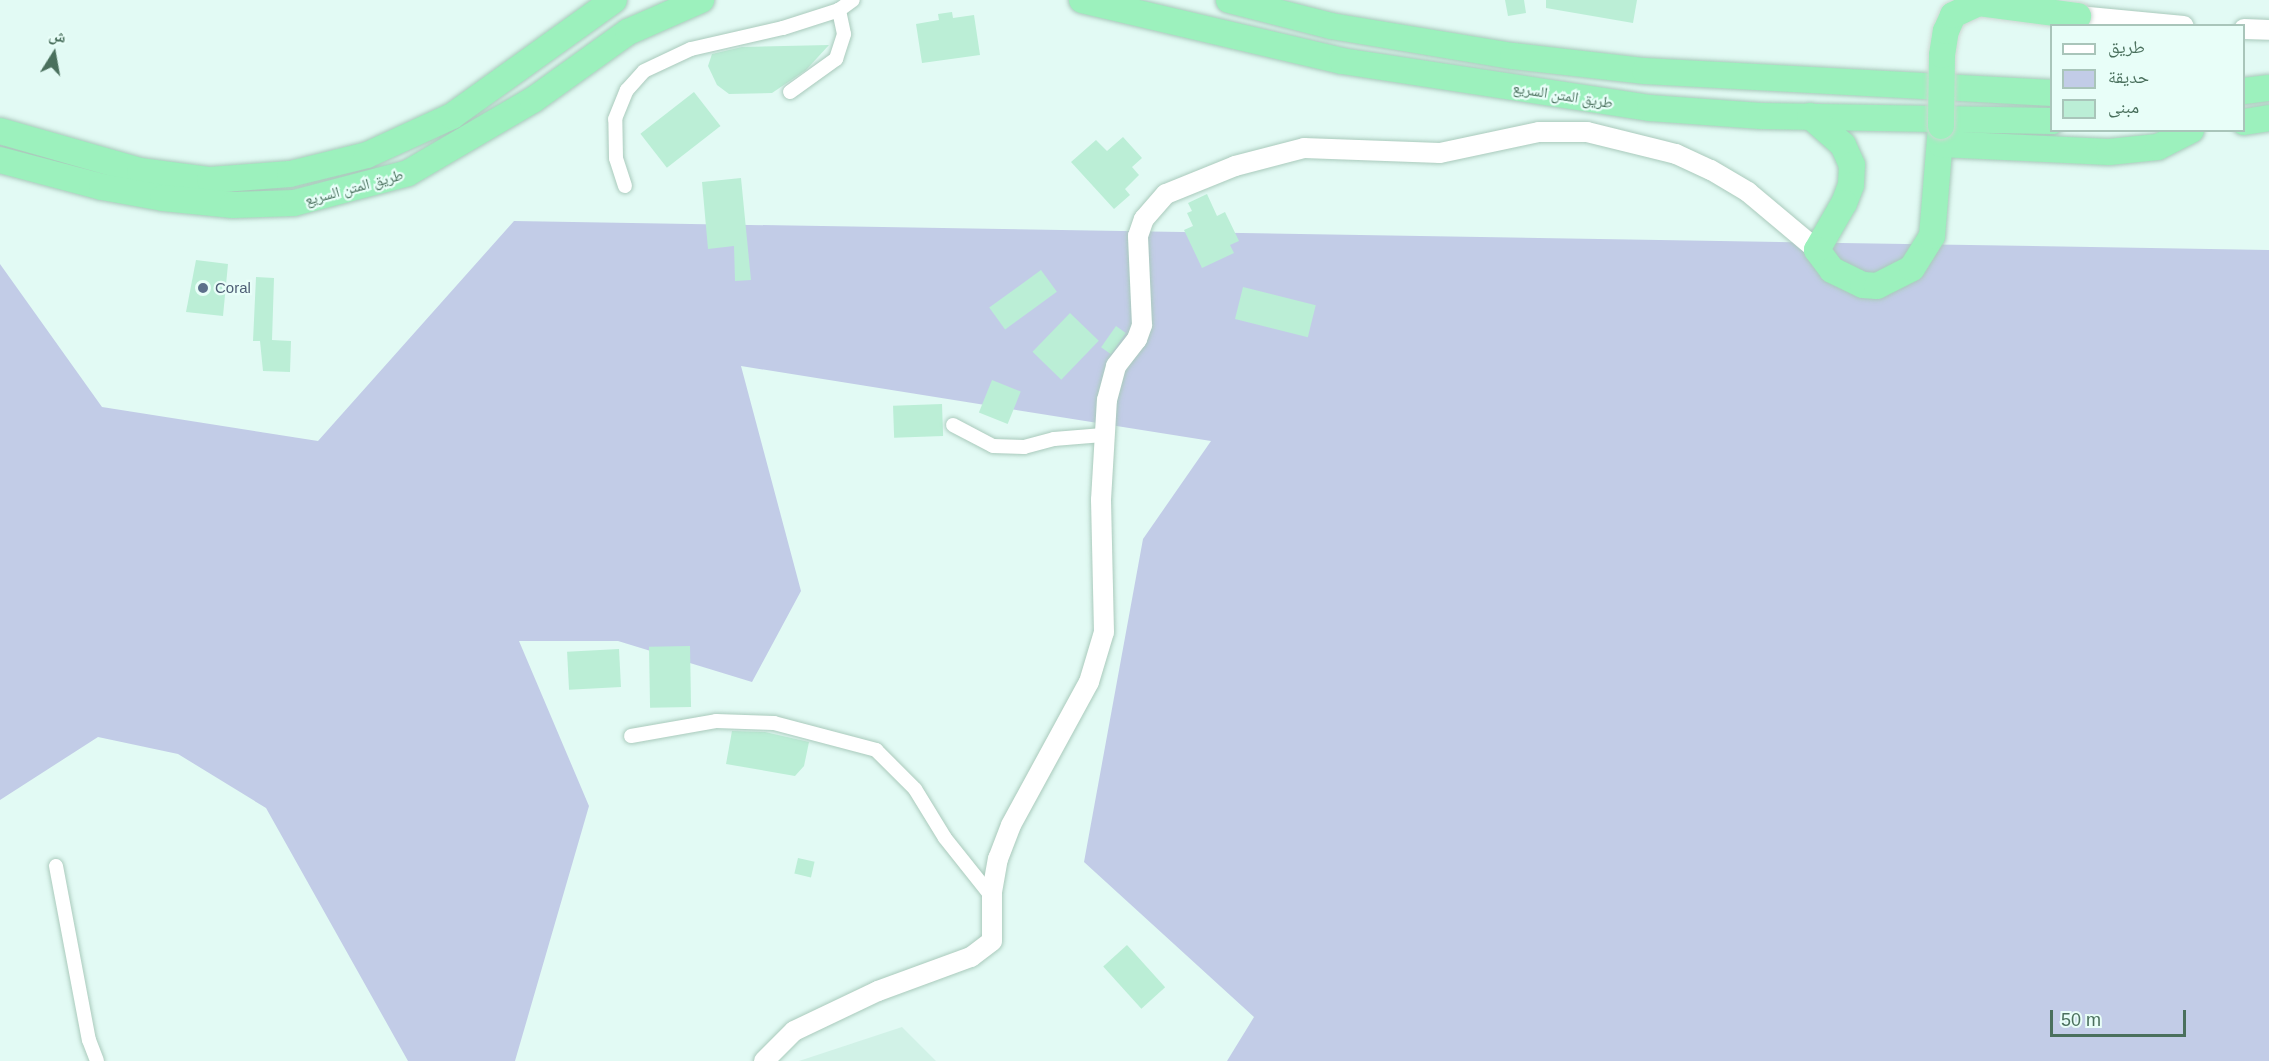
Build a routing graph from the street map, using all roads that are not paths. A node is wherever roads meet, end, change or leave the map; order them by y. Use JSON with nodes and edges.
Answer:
{"nodes":[{"id":1,"x":614,"y":0,"type":"edge"},
{"id":2,"x":701,"y":0,"type":"edge"},
{"id":3,"x":853,"y":0,"type":"edge"},
{"id":4,"x":1082,"y":0,"type":"edge"},
{"id":5,"x":1229,"y":0,"type":"edge"},
{"id":6,"x":839,"y":10,"type":"junction"},
{"id":7,"x":2077,"y":21,"type":"edge"},
{"id":8,"x":2141,"y":24,"type":"edge"},
{"id":9,"x":2245,"y":29,"type":"edge"},
{"id":10,"x":2269,"y":30,"type":"edge"},
{"id":11,"x":2269,"y":88,"type":"edge"},
{"id":12,"x":2050,"y":91,"type":"edge"},
{"id":13,"x":2245,"y":91,"type":"edge"},
{"id":14,"x":790,"y":92,"type":"dead end"},
{"id":15,"x":1810,"y":116,"type":"junction"},
{"id":16,"x":2269,"y":118,"type":"edge"},
{"id":17,"x":2050,"y":121,"type":"edge"},
{"id":18,"x":2245,"y":122,"type":"edge"},
{"id":19,"x":0,"y":131,"type":"edge"},
{"id":20,"x":2187,"y":132,"type":"edge"},
{"id":21,"x":1941,"y":135,"type":"junction"},
{"id":22,"x":0,"y":160,"type":"edge"},
{"id":23,"x":625,"y":186,"type":"dead end"},
{"id":24,"x":1816,"y":250,"type":"junction"},
{"id":25,"x":953,"y":425,"type":"dead end"},
{"id":26,"x":1103,"y":435,"type":"junction"},
{"id":27,"x":631,"y":736,"type":"dead end"},
{"id":28,"x":56,"y":866,"type":"dead end"},
{"id":29,"x":992,"y":897,"type":"junction"},
{"id":30,"x":97,"y":1061,"type":"edge"},
{"id":31,"x":764,"y":1061,"type":"edge"}],
"edges":[{"from":1,"to":19,"type":"highway","name":"طريق المتن السريع"},
{"from":2,"to":22,"type":"highway","name":"طريق المتن السريع"},
{"from":3,"to":6,"type":"street"},
{"from":4,"to":15,"type":"highway","name":"طريق المتن السريع"},
{"from":5,"to":12,"type":"highway","name":"طريق المتن السريع"},
{"from":6,"to":14,"type":"street"},
{"from":6,"to":23,"type":"street"},
{"from":7,"to":8,"type":"street"},
{"from":7,"to":21,"type":"highway","bridge":true},
{"from":9,"to":10,"type":"street"},
{"from":11,"to":13,"type":"highway"},
{"from":15,"to":17,"type":"highway","name":"طريق المتن السريع"},
{"from":15,"to":24,"type":"highway"},
{"from":16,"to":18,"type":"highway"},
{"from":20,"to":21,"type":"highway"},
{"from":21,"to":24,"type":"highway"},
{"from":24,"to":26,"type":"street"},
{"from":25,"to":26,"type":"street"},
{"from":26,"to":29,"type":"street"},
{"from":27,"to":29,"type":"street"},
{"from":28,"to":30,"type":"street"},
{"from":29,"to":31,"type":"street"}]}
